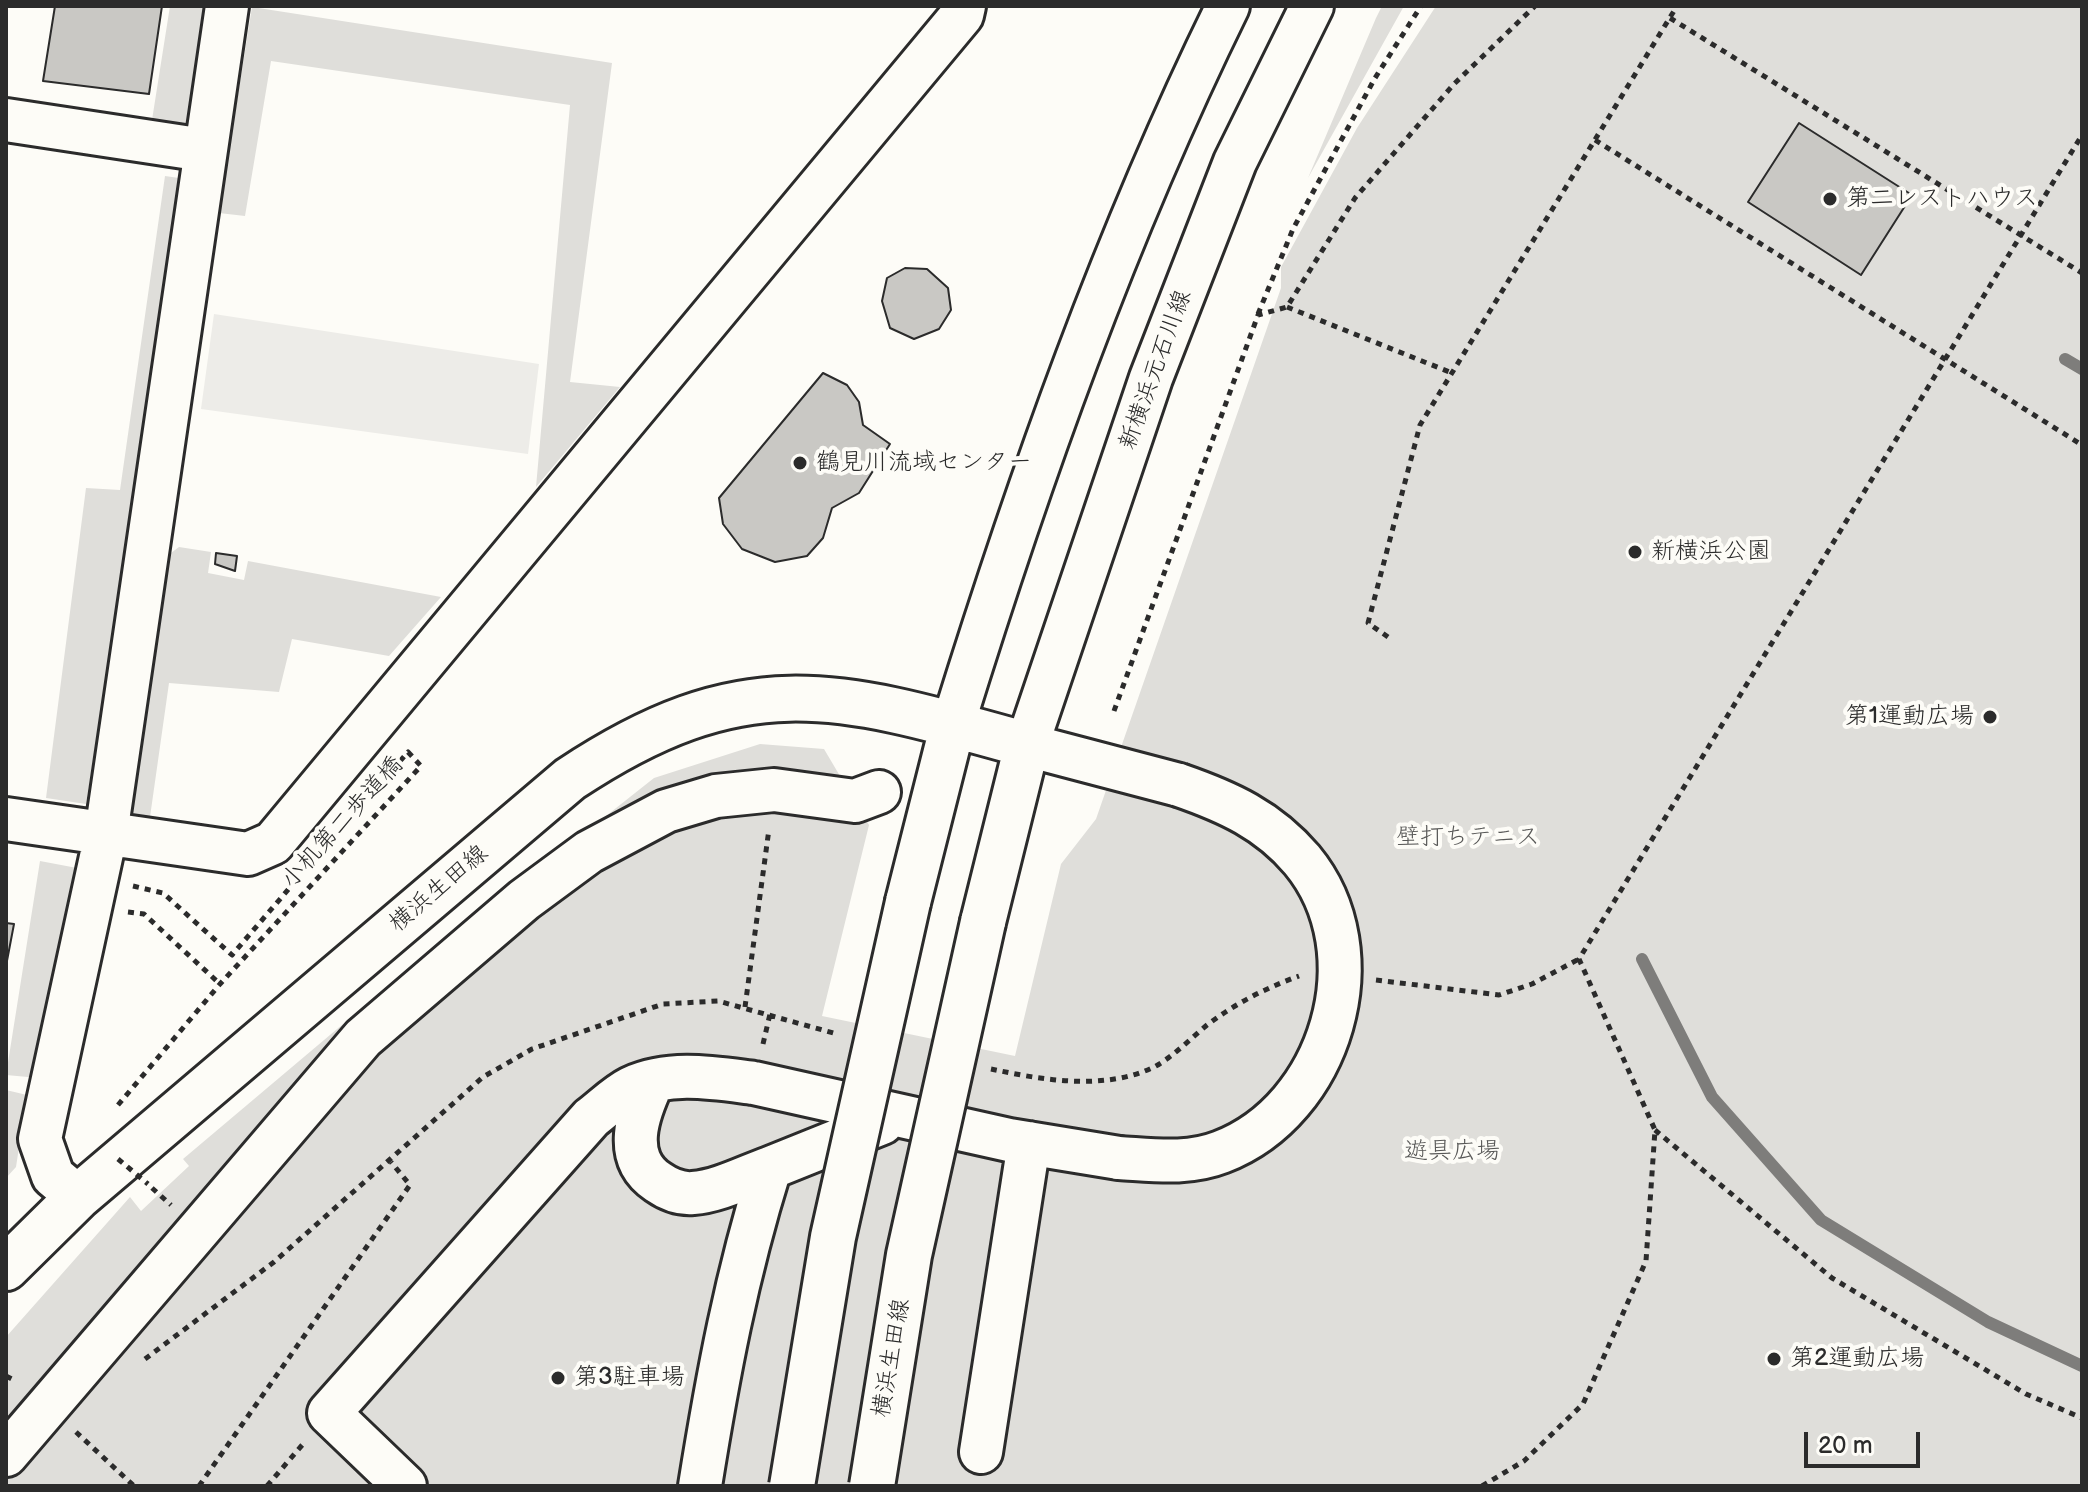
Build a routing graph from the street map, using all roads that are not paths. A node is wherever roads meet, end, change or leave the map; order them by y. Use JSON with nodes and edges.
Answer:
{"nodes":[{"id":1,"x":227,"y":6,"type":"edge"},
{"id":2,"x":964,"y":6,"type":"edge"},
{"id":3,"x":1228,"y":6,"type":"edge"},
{"id":4,"x":1312,"y":6,"type":"edge"},
{"id":5,"x":6,"y":120,"type":"edge"},
{"id":6,"x":204,"y":150,"type":"junction"},
{"id":7,"x":953,"y":724,"type":"junction"},
{"id":8,"x":1027,"y":745,"type":"junction"},
{"id":9,"x":879,"y":792,"type":"dead end"},
{"id":10,"x":6,"y":819,"type":"edge"},
{"id":11,"x":106,"y":834,"type":"junction"},
{"id":12,"x":653,"y":1081,"type":"junction"},
{"id":13,"x":898,"y":1116,"type":"junction"},
{"id":14,"x":1029,"y":1143,"type":"junction"},
{"id":15,"x":770,"y":1168,"type":"junction"},
{"id":16,"x":78,"y":1197,"type":"junction"},
{"id":17,"x":6,"y":1268,"type":"edge"},
{"id":18,"x":981,"y":1452,"type":"dead end"},
{"id":19,"x":6,"y":1455,"type":"edge"},
{"id":20,"x":405,"y":1486,"type":"edge"},
{"id":21,"x":700,"y":1486,"type":"edge"},
{"id":22,"x":792,"y":1486,"type":"edge"},
{"id":23,"x":872,"y":1486,"type":"edge"}],
"edges":[{"from":1,"to":6,"type":"street"},
{"from":2,"to":11,"type":"street"},
{"from":3,"to":7,"type":"street"},
{"from":4,"to":8,"type":"street","name":"新横浜元石川線"},
{"from":5,"to":6,"type":"street"},
{"from":6,"to":11,"type":"street"},
{"from":7,"to":8,"type":"main road","name":"横浜生田線"},
{"from":7,"to":16,"type":"main road","name":"横浜生田線"},
{"from":7,"to":22,"type":"main road","bridge":true},
{"from":8,"to":14,"type":"street","bridge":true},
{"from":8,"to":23,"type":"main road","name":"横浜生田線","bridge":true},
{"from":9,"to":19,"type":"street"},
{"from":10,"to":11,"type":"street"},
{"from":11,"to":16,"type":"street"},
{"from":12,"to":13,"type":"street"},
{"from":12,"to":15,"type":"street"},
{"from":12,"to":20,"type":"street"},
{"from":13,"to":14,"type":"street"},
{"from":13,"to":15,"type":"street"},
{"from":14,"to":18,"type":"street"},
{"from":15,"to":21,"type":"street"},
{"from":16,"to":17,"type":"main road","name":"横浜生田線"}]}
